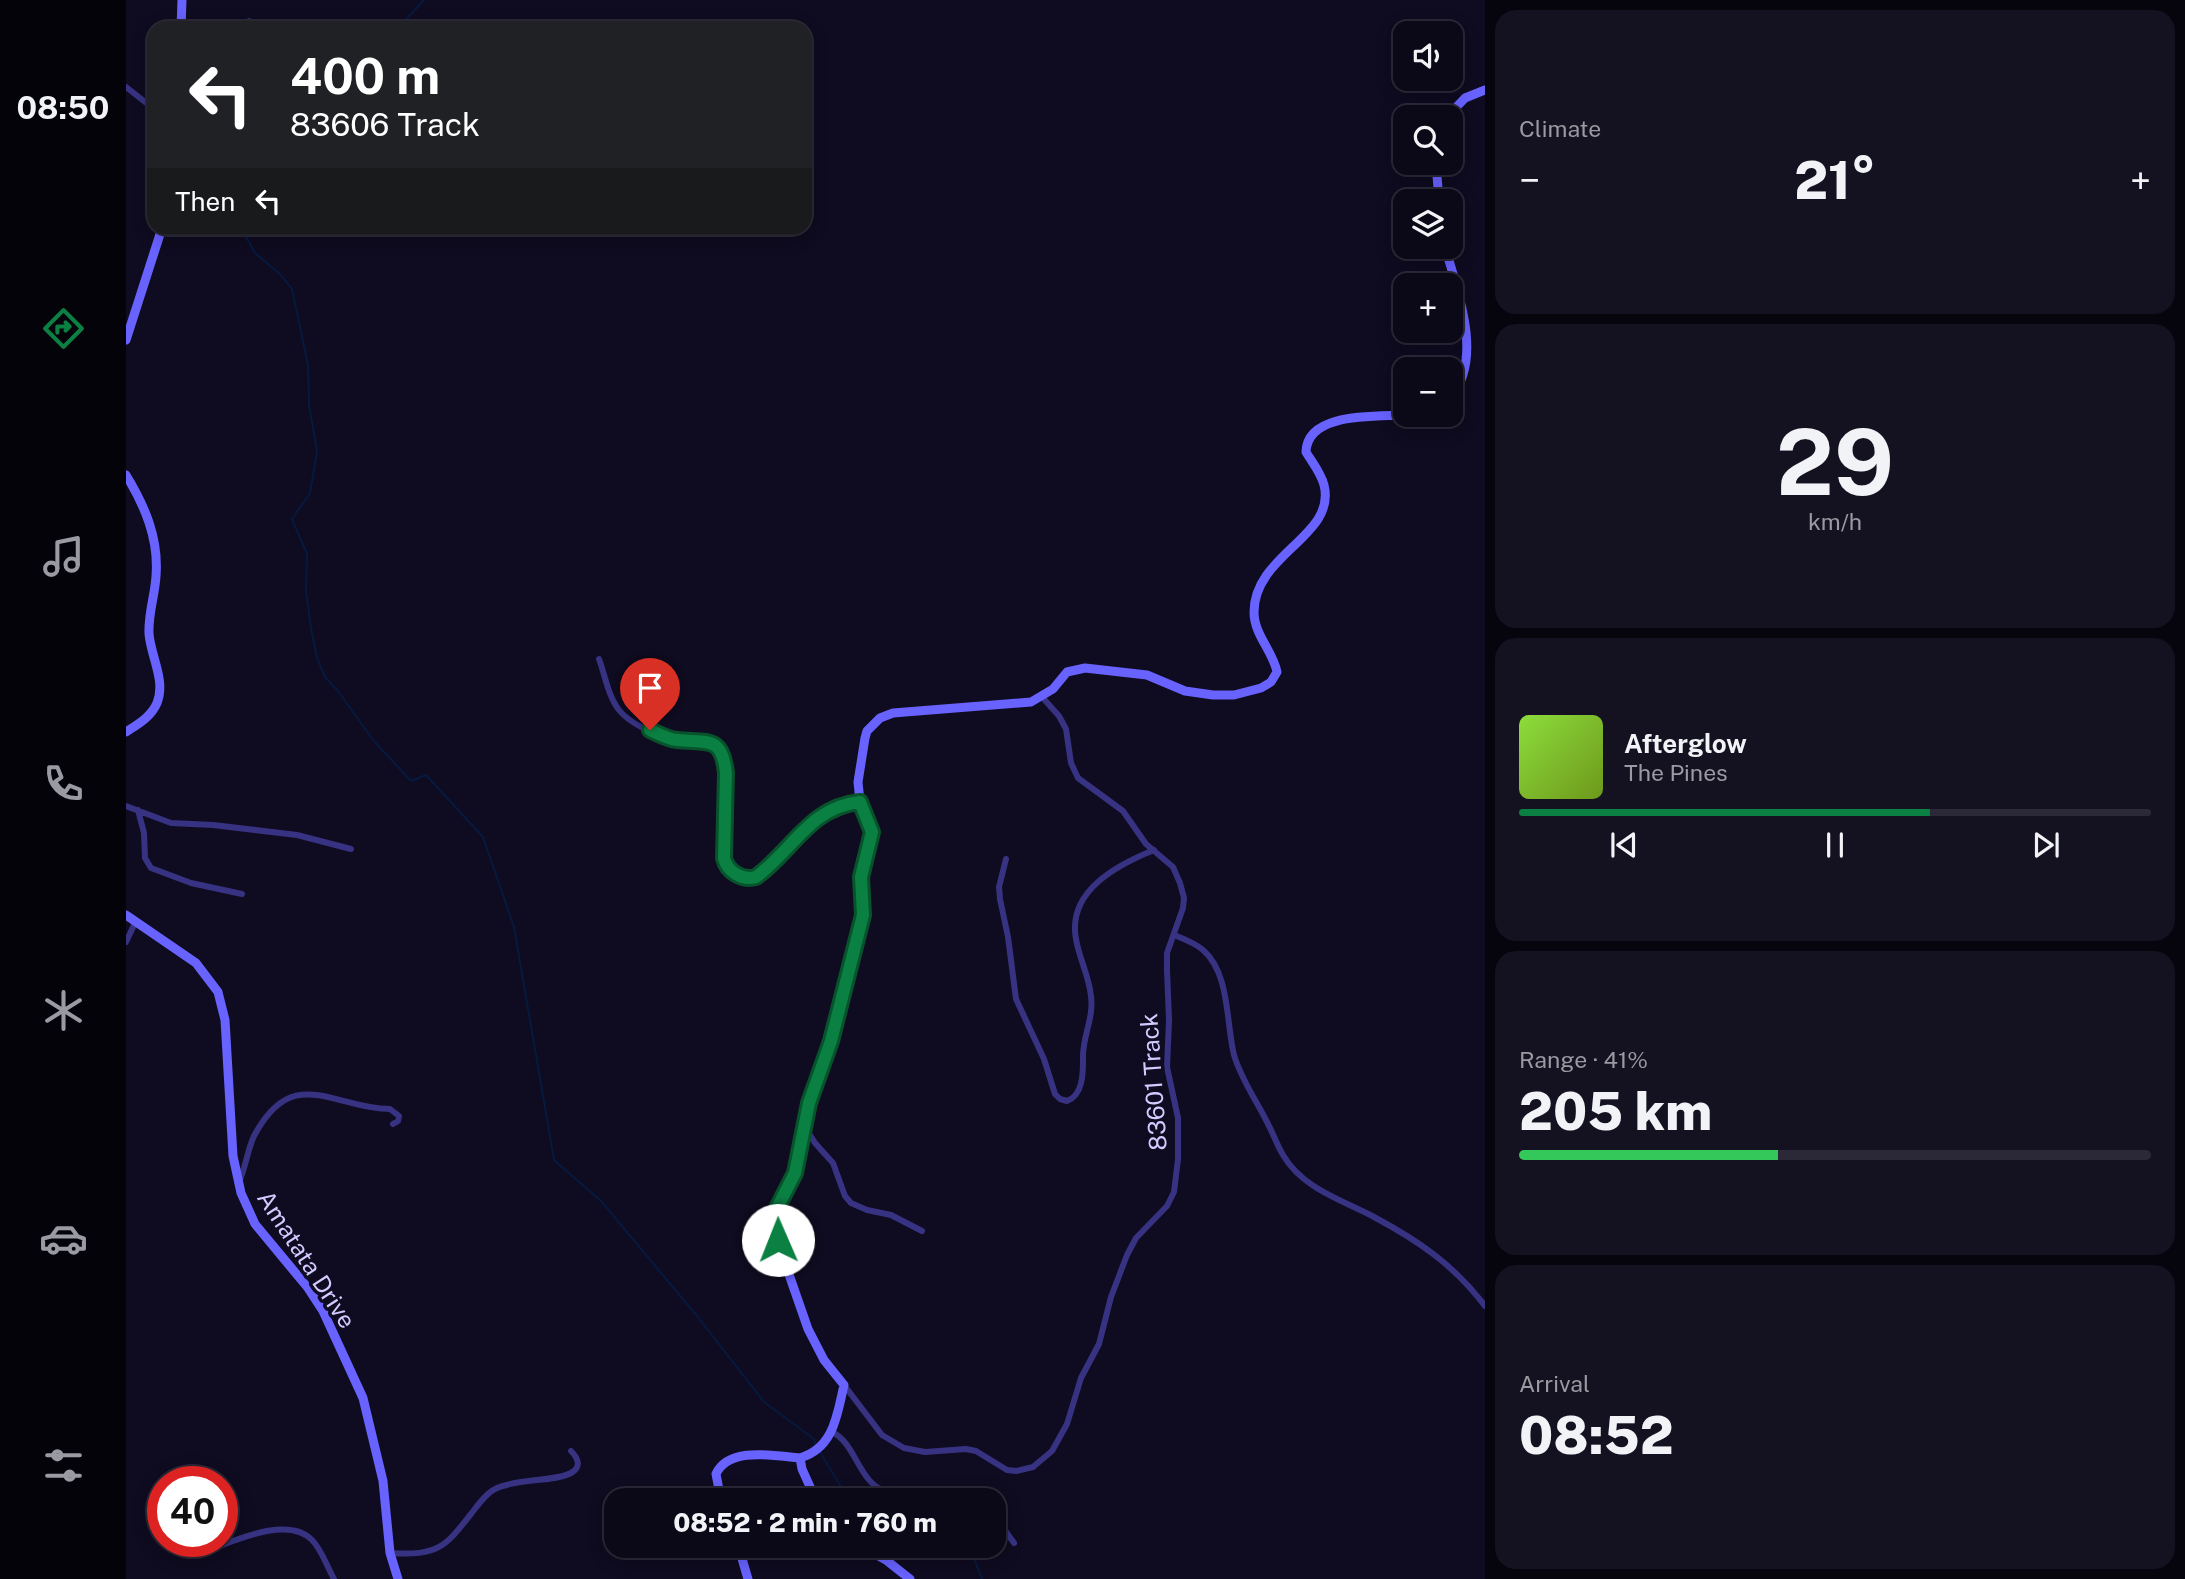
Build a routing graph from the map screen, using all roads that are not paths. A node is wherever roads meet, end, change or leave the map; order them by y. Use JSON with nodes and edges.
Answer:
{"nodes":[{"id":1,"x":182,"y":0,"type":"edge"},
{"id":2,"x":181,"y":21,"type":"edge"},
{"id":3,"x":126,"y":87,"type":"edge"},
{"id":4,"x":1485,"y":90,"type":"edge"},
{"id":5,"x":147,"y":104,"type":"edge"},
{"id":6,"x":1458,"y":105,"type":"edge"},
{"id":7,"x":160,"y":235,"type":"edge"},
{"id":8,"x":1448,"y":259,"type":"edge"},
{"id":9,"x":126,"y":340,"type":"edge"},
{"id":10,"x":1463,"y":375,"type":"edge"},
{"id":11,"x":1393,"y":416,"type":"edge"},
{"id":12,"x":126,"y":475,"type":"edge"},
{"id":13,"x":599,"y":659,"type":"dead end"},
{"id":14,"x":1042,"y":697,"type":"junction"},
{"id":15,"x":126,"y":732,"type":"edge"},
{"id":16,"x":860,"y":802,"type":"junction"},
{"id":17,"x":126,"y":806,"type":"edge"},
{"id":18,"x":138,"y":810,"type":"junction"},
{"id":19,"x":351,"y":849,"type":"dead end"},
{"id":20,"x":1154,"y":850,"type":"junction"},
{"id":21,"x":1006,"y":859,"type":"dead end"},
{"id":22,"x":242,"y":894,"type":"dead end"},
{"id":23,"x":126,"y":915,"type":"edge"},
{"id":24,"x":135,"y":923,"type":"junction"},
{"id":25,"x":1174,"y":935,"type":"junction"},
{"id":26,"x":126,"y":942,"type":"edge"},
{"id":27,"x":393,"y":1124,"type":"dead end"},
{"id":28,"x":804,"y":1126,"type":"junction"},
{"id":29,"x":239,"y":1182,"type":"junction"},
{"id":30,"x":922,"y":1231,"type":"dead end"},
{"id":31,"x":1485,"y":1306,"type":"edge"},
{"id":32,"x":844,"y":1385,"type":"junction"},
{"id":33,"x":832,"y":1432,"type":"junction"},
{"id":34,"x":571,"y":1451,"type":"dead end"},
{"id":35,"x":800,"y":1458,"type":"junction"},
{"id":36,"x":719,"y":1488,"type":"edge"},
{"id":37,"x":811,"y":1488,"type":"edge"},
{"id":38,"x":879,"y":1488,"type":"edge"},
{"id":39,"x":1006,"y":1532,"type":"edge"},
{"id":40,"x":238,"y":1541,"type":"edge"},
{"id":41,"x":1014,"y":1543,"type":"dead end"},
{"id":42,"x":390,"y":1553,"type":"junction"},
{"id":43,"x":741,"y":1558,"type":"edge"},
{"id":44,"x":882,"y":1558,"type":"edge"},
{"id":45,"x":334,"y":1579,"type":"edge"},
{"id":46,"x":398,"y":1579,"type":"edge"},
{"id":47,"x":748,"y":1579,"type":"edge"},
{"id":48,"x":910,"y":1579,"type":"edge"}],
"edges":[{"from":1,"to":2,"type":"street"},
{"from":3,"to":5,"type":"street"},
{"from":4,"to":6,"type":"street"},
{"from":7,"to":9,"type":"street"},
{"from":8,"to":10,"type":"street"},
{"from":11,"to":14,"type":"street"},
{"from":12,"to":15,"type":"street"},
{"from":13,"to":16,"type":"street"},
{"from":14,"to":16,"type":"street"},
{"from":14,"to":20,"type":"street","name":"83601 Track"},
{"from":16,"to":28,"type":"street"},
{"from":17,"to":18,"type":"street"},
{"from":18,"to":19,"type":"street"},
{"from":18,"to":22,"type":"street"},
{"from":20,"to":21,"type":"street"},
{"from":20,"to":25,"type":"street","name":"83601 Track"},
{"from":23,"to":24,"type":"street","name":"Amatata Drive"},
{"from":24,"to":26,"type":"street"},
{"from":24,"to":29,"type":"street","name":"Amatata Drive"},
{"from":25,"to":31,"type":"street"},
{"from":25,"to":32,"type":"street","name":"83601 Track"},
{"from":27,"to":29,"type":"street"},
{"from":28,"to":30,"type":"street"},
{"from":28,"to":32,"type":"street"},
{"from":29,"to":42,"type":"street","name":"Amatata Drive"},
{"from":32,"to":33,"type":"street"},
{"from":33,"to":35,"type":"street"},
{"from":33,"to":38,"type":"street"},
{"from":34,"to":42,"type":"street"},
{"from":35,"to":36,"type":"street"},
{"from":35,"to":37,"type":"street"},
{"from":39,"to":41,"type":"street"},
{"from":40,"to":45,"type":"street"},
{"from":42,"to":46,"type":"street","name":"Amatata Drive"},
{"from":43,"to":47,"type":"street"},
{"from":44,"to":48,"type":"street"}]}
